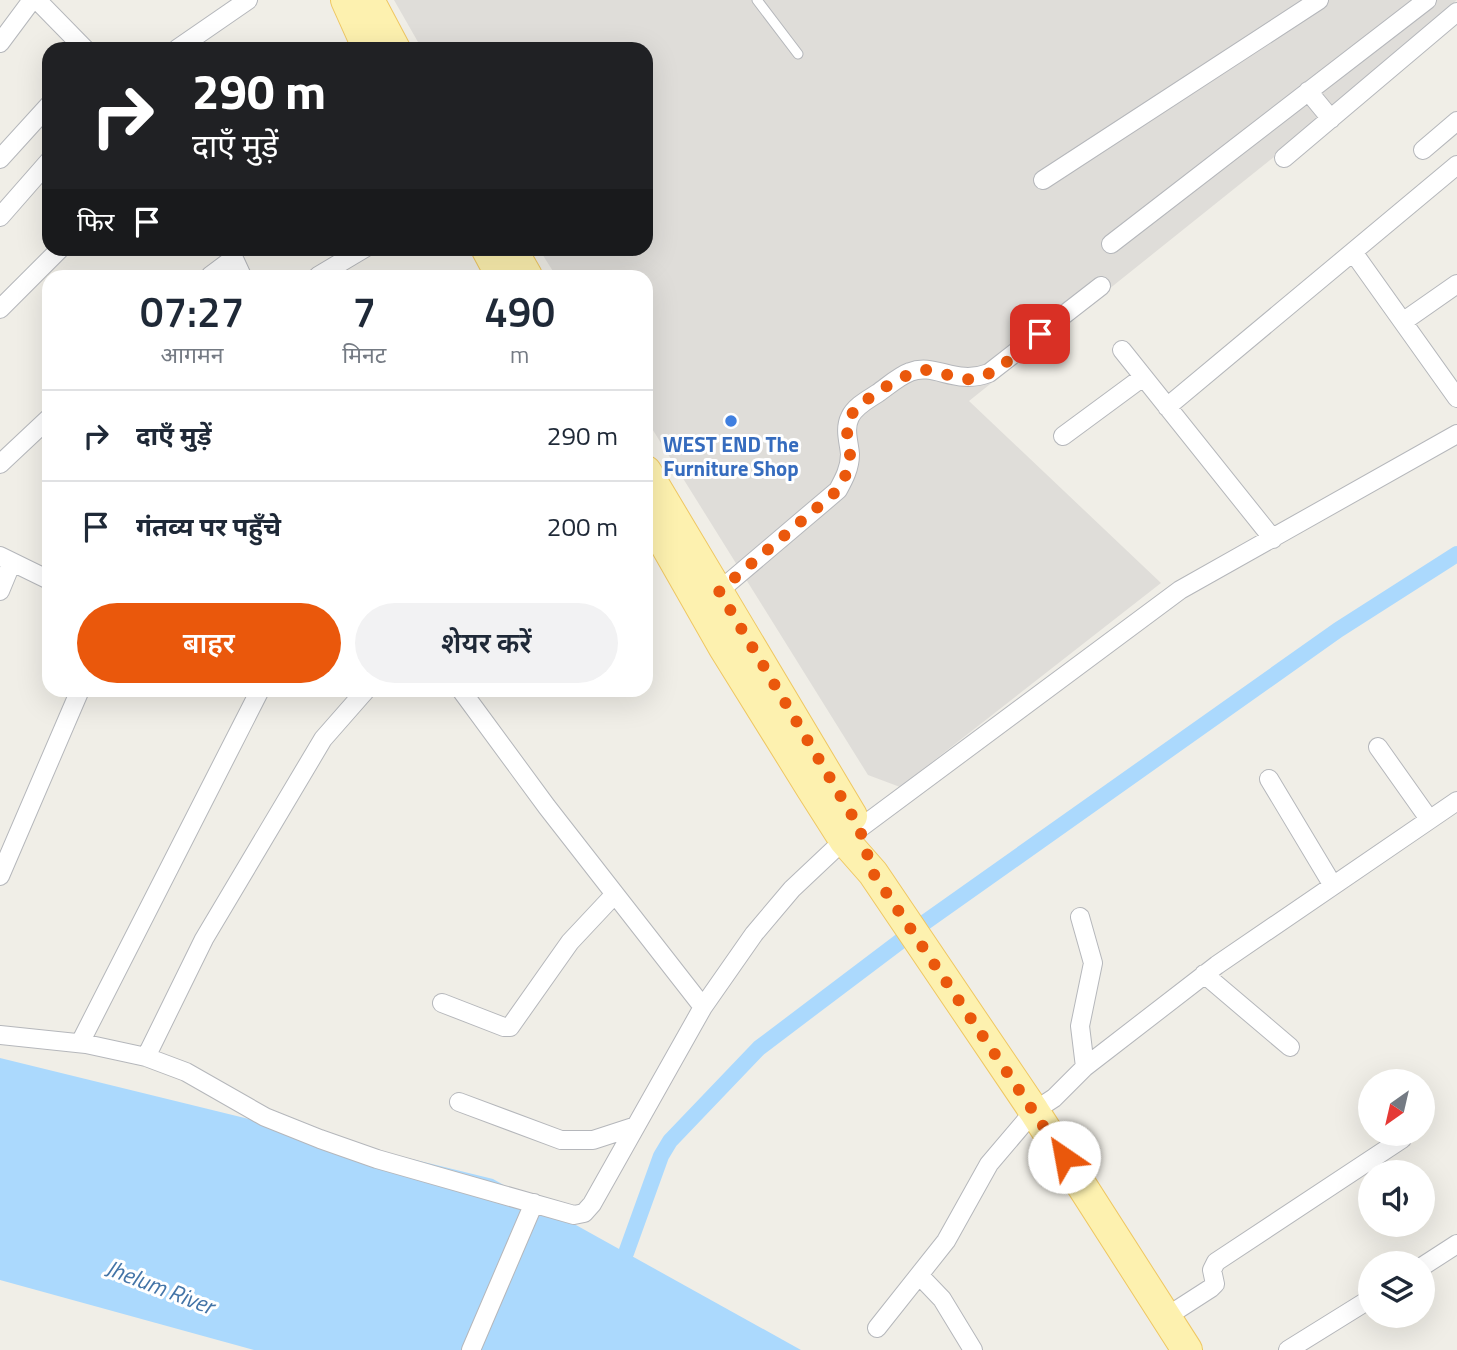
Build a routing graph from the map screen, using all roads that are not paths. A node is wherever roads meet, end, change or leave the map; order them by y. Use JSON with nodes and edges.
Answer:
{"nodes":[{"id":1,"x":34,"y":0,"type":"edge"},
{"id":2,"x":248,"y":0,"type":"edge"},
{"id":3,"x":346,"y":0,"type":"edge"},
{"id":4,"x":369,"y":0,"type":"edge"},
{"id":5,"x":757,"y":0,"type":"edge"},
{"id":6,"x":1319,"y":0,"type":"edge"},
{"id":7,"x":1427,"y":0,"type":"edge"},
{"id":8,"x":1457,"y":12,"type":"edge"},
{"id":9,"x":78,"y":42,"type":"edge"},
{"id":10,"x":187,"y":42,"type":"edge"},
{"id":11,"x":366,"y":42,"type":"edge"},
{"id":12,"x":391,"y":42,"type":"edge"},
{"id":13,"x":0,"y":43,"type":"edge"},
{"id":14,"x":798,"y":54,"type":"dead end"},
{"id":15,"x":1308,"y":91,"type":"junction"},
{"id":16,"x":42,"y":113,"type":"edge"},
{"id":17,"x":1331,"y":119,"type":"junction"},
{"id":18,"x":1457,"y":121,"type":"edge"},
{"id":19,"x":1423,"y":150,"type":"dead end"},
{"id":20,"x":1284,"y":158,"type":"dead end"},
{"id":21,"x":0,"y":159,"type":"edge"},
{"id":22,"x":1457,"y":165,"type":"edge"},
{"id":23,"x":42,"y":169,"type":"edge"},
{"id":24,"x":1043,"y":180,"type":"dead end"},
{"id":25,"x":0,"y":217,"type":"edge"},
{"id":26,"x":1111,"y":244,"type":"dead end"},
{"id":27,"x":1353,"y":252,"type":"junction"},
{"id":28,"x":53,"y":256,"type":"edge"},
{"id":29,"x":229,"y":256,"type":"edge"},
{"id":30,"x":352,"y":256,"type":"edge"},
{"id":31,"x":216,"y":270,"type":"edge"},
{"id":32,"x":328,"y":270,"type":"edge"},
{"id":33,"x":1457,"y":284,"type":"edge"},
{"id":34,"x":1101,"y":286,"type":"dead end"},
{"id":35,"x":0,"y":309,"type":"edge"},
{"id":36,"x":1404,"y":321,"type":"junction"},
{"id":37,"x":1122,"y":350,"type":"dead end"},
{"id":38,"x":1143,"y":377,"type":"junction"},
{"id":39,"x":1457,"y":398,"type":"edge"},
{"id":40,"x":1167,"y":407,"type":"junction"},
{"id":41,"x":42,"y":425,"type":"edge"},
{"id":42,"x":1457,"y":434,"type":"edge"},
{"id":43,"x":1063,"y":436,"type":"dead end"},
{"id":44,"x":0,"y":464,"type":"edge"},
{"id":45,"x":653,"y":483,"type":"edge"},
{"id":46,"x":653,"y":523,"type":"edge"},
{"id":47,"x":1273,"y":539,"type":"junction"},
{"id":48,"x":6,"y":559,"type":"edge"},
{"id":49,"x":42,"y":577,"type":"edge"},
{"id":50,"x":0,"y":591,"type":"edge"},
{"id":51,"x":719,"y":591,"type":"junction"},
{"id":52,"x":77,"y":697,"type":"edge"},
{"id":53,"x":256,"y":697,"type":"edge"},
{"id":54,"x":360,"y":697,"type":"edge"},
{"id":55,"x":466,"y":697,"type":"edge"},
{"id":56,"x":1378,"y":747,"type":"dead end"},
{"id":57,"x":1269,"y":779,"type":"dead end"},
{"id":58,"x":1457,"y":801,"type":"edge"},
{"id":59,"x":1429,"y":819,"type":"junction"},
{"id":60,"x":851,"y":834,"type":"junction"},
{"id":61,"x":0,"y":876,"type":"edge"},
{"id":62,"x":1332,"y":884,"type":"junction"},
{"id":63,"x":615,"y":894,"type":"junction"},
{"id":64,"x":1080,"y":917,"type":"dead end"},
{"id":65,"x":1204,"y":974,"type":"junction"},
{"id":66,"x":442,"y":1003,"type":"dead end"},
{"id":67,"x":703,"y":1007,"type":"junction"},
{"id":68,"x":0,"y":1035,"type":"edge"},
{"id":69,"x":80,"y":1044,"type":"junction"},
{"id":70,"x":1290,"y":1047,"type":"dead end"},
{"id":71,"x":146,"y":1058,"type":"junction"},
{"id":72,"x":1085,"y":1067,"type":"junction"},
{"id":73,"x":459,"y":1102,"type":"dead end"},
{"id":74,"x":1034,"y":1111,"type":"junction"},
{"id":75,"x":636,"y":1126,"type":"junction"},
{"id":76,"x":1391,"y":1146,"type":"edge"},
{"id":77,"x":532,"y":1208,"type":"junction"},
{"id":78,"x":1457,"y":1244,"type":"edge"},
{"id":79,"x":1435,"y":1258,"type":"edge"},
{"id":80,"x":920,"y":1276,"type":"junction"},
{"id":81,"x":1358,"y":1306,"type":"edge"},
{"id":82,"x":1166,"y":1317,"type":"junction"},
{"id":83,"x":877,"y":1328,"type":"dead end"},
{"id":84,"x":471,"y":1350,"type":"edge"},
{"id":85,"x":973,"y":1350,"type":"edge"},
{"id":86,"x":1187,"y":1350,"type":"edge"},
{"id":87,"x":1288,"y":1350,"type":"edge"}],
"edges":[{"from":1,"to":9,"type":"street"},
{"from":1,"to":13,"type":"street"},
{"from":2,"to":10,"type":"street"},
{"from":3,"to":11,"type":"main road"},
{"from":4,"to":12,"type":"main road"},
{"from":5,"to":14,"type":"lane"},
{"from":6,"to":24,"type":"street"},
{"from":7,"to":15,"type":"street"},
{"from":8,"to":17,"type":"street"},
{"from":15,"to":17,"type":"street"},
{"from":15,"to":26,"type":"street"},
{"from":16,"to":21,"type":"street"},
{"from":17,"to":20,"type":"street"},
{"from":18,"to":19,"type":"street"},
{"from":22,"to":27,"type":"street"},
{"from":23,"to":25,"type":"street"},
{"from":27,"to":36,"type":"street"},
{"from":27,"to":40,"type":"street"},
{"from":28,"to":35,"type":"street"},
{"from":29,"to":31,"type":"street"},
{"from":30,"to":32,"type":"street"},
{"from":33,"to":36,"type":"street"},
{"from":34,"to":51,"type":"street"},
{"from":36,"to":39,"type":"street"},
{"from":37,"to":38,"type":"street"},
{"from":38,"to":40,"type":"street"},
{"from":38,"to":43,"type":"street"},
{"from":40,"to":47,"type":"street"},
{"from":41,"to":44,"type":"street"},
{"from":42,"to":47,"type":"street"},
{"from":45,"to":51,"type":"main road"},
{"from":46,"to":60,"type":"main road"},
{"from":47,"to":60,"type":"street"},
{"from":48,"to":49,"type":"street"},
{"from":48,"to":50,"type":"street"},
{"from":51,"to":60,"type":"main road"},
{"from":52,"to":61,"type":"street"},
{"from":53,"to":69,"type":"street"},
{"from":54,"to":71,"type":"street"},
{"from":55,"to":63,"type":"street"},
{"from":56,"to":59,"type":"street"},
{"from":57,"to":62,"type":"street"},
{"from":58,"to":59,"type":"street"},
{"from":59,"to":62,"type":"street"},
{"from":60,"to":67,"type":"street"},
{"from":60,"to":74,"type":"main road"},
{"from":62,"to":65,"type":"street"},
{"from":63,"to":66,"type":"street"},
{"from":63,"to":67,"type":"street"},
{"from":64,"to":72,"type":"street"},
{"from":65,"to":70,"type":"street"},
{"from":65,"to":72,"type":"street"},
{"from":67,"to":75,"type":"street"},
{"from":68,"to":69,"type":"street"},
{"from":69,"to":71,"type":"street"},
{"from":71,"to":77,"type":"street"},
{"from":72,"to":74,"type":"street"},
{"from":73,"to":75,"type":"street"},
{"from":74,"to":80,"type":"street"},
{"from":74,"to":82,"type":"main road"},
{"from":75,"to":77,"type":"street"},
{"from":76,"to":82,"type":"street"},
{"from":77,"to":84,"type":"street"},
{"from":78,"to":79,"type":"street"},
{"from":80,"to":83,"type":"street"},
{"from":80,"to":85,"type":"street"},
{"from":81,"to":87,"type":"street"},
{"from":82,"to":86,"type":"main road"}]}
